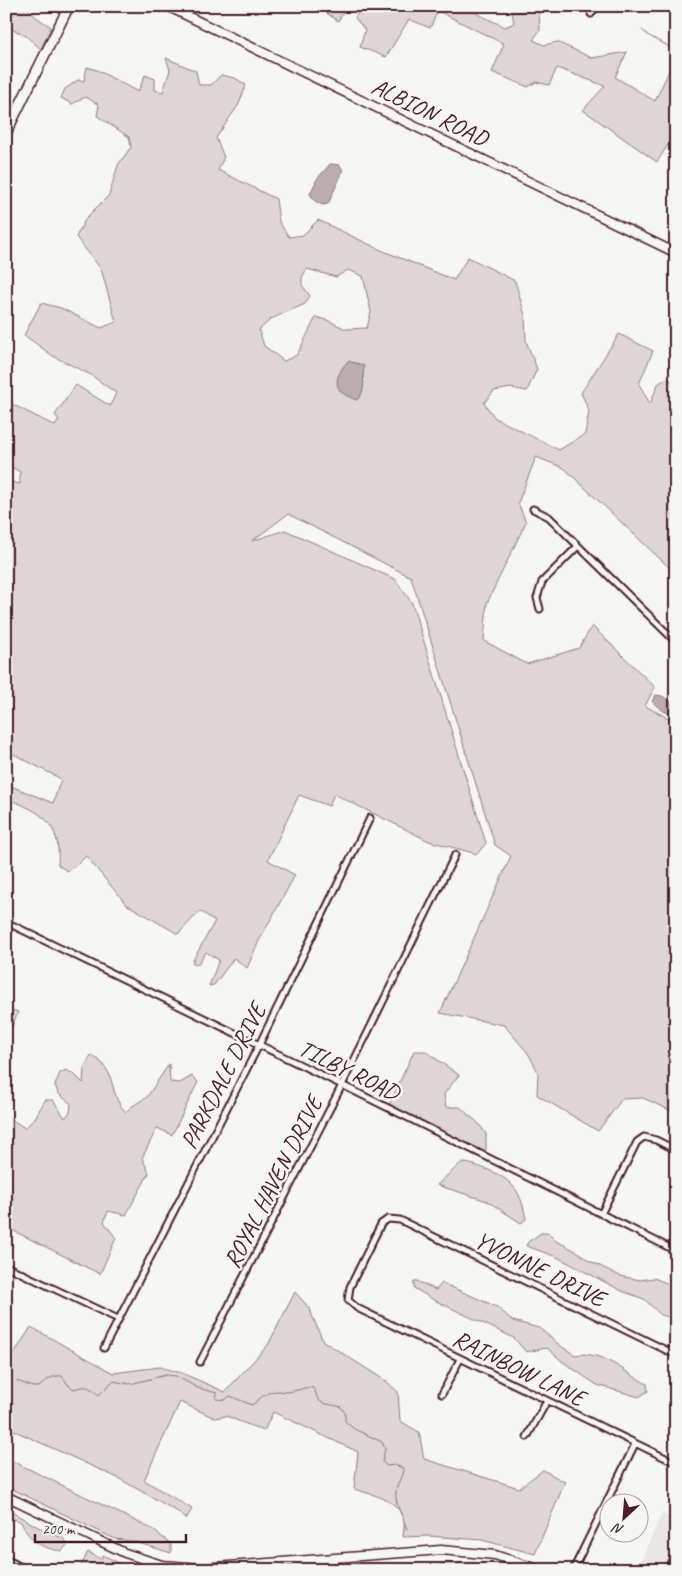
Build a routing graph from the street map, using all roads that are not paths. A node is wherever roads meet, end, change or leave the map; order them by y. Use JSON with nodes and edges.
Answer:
{"nodes":[{"id":1,"x":68,"y":6,"type":"edge"},
{"id":2,"x":167,"y":6,"type":"edge"},
{"id":3,"x":597,"y":6,"type":"edge"},
{"id":4,"x":591,"y":14,"type":"dead end"},
{"id":5,"x":6,"y":133,"type":"edge"},
{"id":6,"x":676,"y":253,"type":"edge"},
{"id":7,"x":533,"y":509,"type":"dead end"},
{"id":8,"x":578,"y":546,"type":"junction"},
{"id":9,"x":540,"y":609,"type":"dead end"},
{"id":10,"x":676,"y":642,"type":"edge"},
{"id":11,"x":370,"y":818,"type":"dead end"},
{"id":12,"x":455,"y":855,"type":"dead end"},
{"id":13,"x":6,"y":922,"type":"edge"},
{"id":14,"x":259,"y":1045,"type":"junction"},
{"id":15,"x":342,"y":1085,"type":"junction"},
{"id":16,"x":676,"y":1150,"type":"edge"},
{"id":17,"x":602,"y":1214,"type":"junction"},
{"id":18,"x":676,"y":1251,"type":"edge"},
{"id":19,"x":6,"y":1266,"type":"edge"},
{"id":20,"x":348,"y":1300,"type":"joint"},
{"id":21,"x":118,"y":1319,"type":"junction"},
{"id":22,"x":104,"y":1348,"type":"dead end"},
{"id":23,"x":676,"y":1355,"type":"edge"},
{"id":24,"x":460,"y":1358,"type":"junction"},
{"id":25,"x":200,"y":1362,"type":"dead end"},
{"id":26,"x":442,"y":1394,"type":"dead end"},
{"id":27,"x":547,"y":1401,"type":"junction"},
{"id":28,"x":527,"y":1437,"type":"dead end"},
{"id":29,"x":635,"y":1444,"type":"junction"},
{"id":30,"x":676,"y":1463,"type":"edge"},
{"id":31,"x":6,"y":1496,"type":"edge"},
{"id":32,"x":676,"y":1552,"type":"edge"},
{"id":33,"x":6,"y":1559,"type":"edge"},
{"id":34,"x":27,"y":1570,"type":"edge"},
{"id":35,"x":540,"y":1570,"type":"edge"},
{"id":36,"x":573,"y":1570,"type":"edge"},
{"id":37,"x":667,"y":1570,"type":"edge"}],
"edges":[{"from":1,"to":5,"type":"main road"},
{"from":2,"to":6,"type":"street","name":"ALBION ROAD"},
{"from":3,"to":4,"type":"street"},
{"from":7,"to":8,"type":"street"},
{"from":8,"to":9,"type":"street"},
{"from":8,"to":10,"type":"street"},
{"from":11,"to":14,"type":"street","name":"PARKDALE DRIVE"},
{"from":12,"to":15,"type":"street","name":"ROYAL HAVEN DRIVE"},
{"from":13,"to":14,"type":"street","name":"TILBY ROAD"},
{"from":14,"to":15,"type":"street","name":"TILBY ROAD"},
{"from":14,"to":21,"type":"street","name":"PARKDALE DRIVE"},
{"from":15,"to":17,"type":"street","name":"TILBY ROAD"},
{"from":15,"to":25,"type":"street","name":"ROYAL HAVEN DRIVE"},
{"from":16,"to":17,"type":"street"},
{"from":17,"to":18,"type":"street","name":"TILBY ROAD"},
{"from":19,"to":21,"type":"street"},
{"from":20,"to":23,"type":"street","name":"YVONNE DRIVE"},
{"from":20,"to":24,"type":"street","name":"RAINBOW LANE"},
{"from":21,"to":22,"type":"street","name":"PARKDALE DRIVE"},
{"from":24,"to":26,"type":"street"},
{"from":24,"to":27,"type":"street","name":"RAINBOW LANE"},
{"from":27,"to":28,"type":"street"},
{"from":27,"to":29,"type":"street","name":"RAINBOW LANE"},
{"from":29,"to":30,"type":"street","name":"RAINBOW LANE"},
{"from":29,"to":36,"type":"street"},
{"from":31,"to":35,"type":"street"},
{"from":32,"to":37,"type":"street"},
{"from":33,"to":34,"type":"street"}]}
